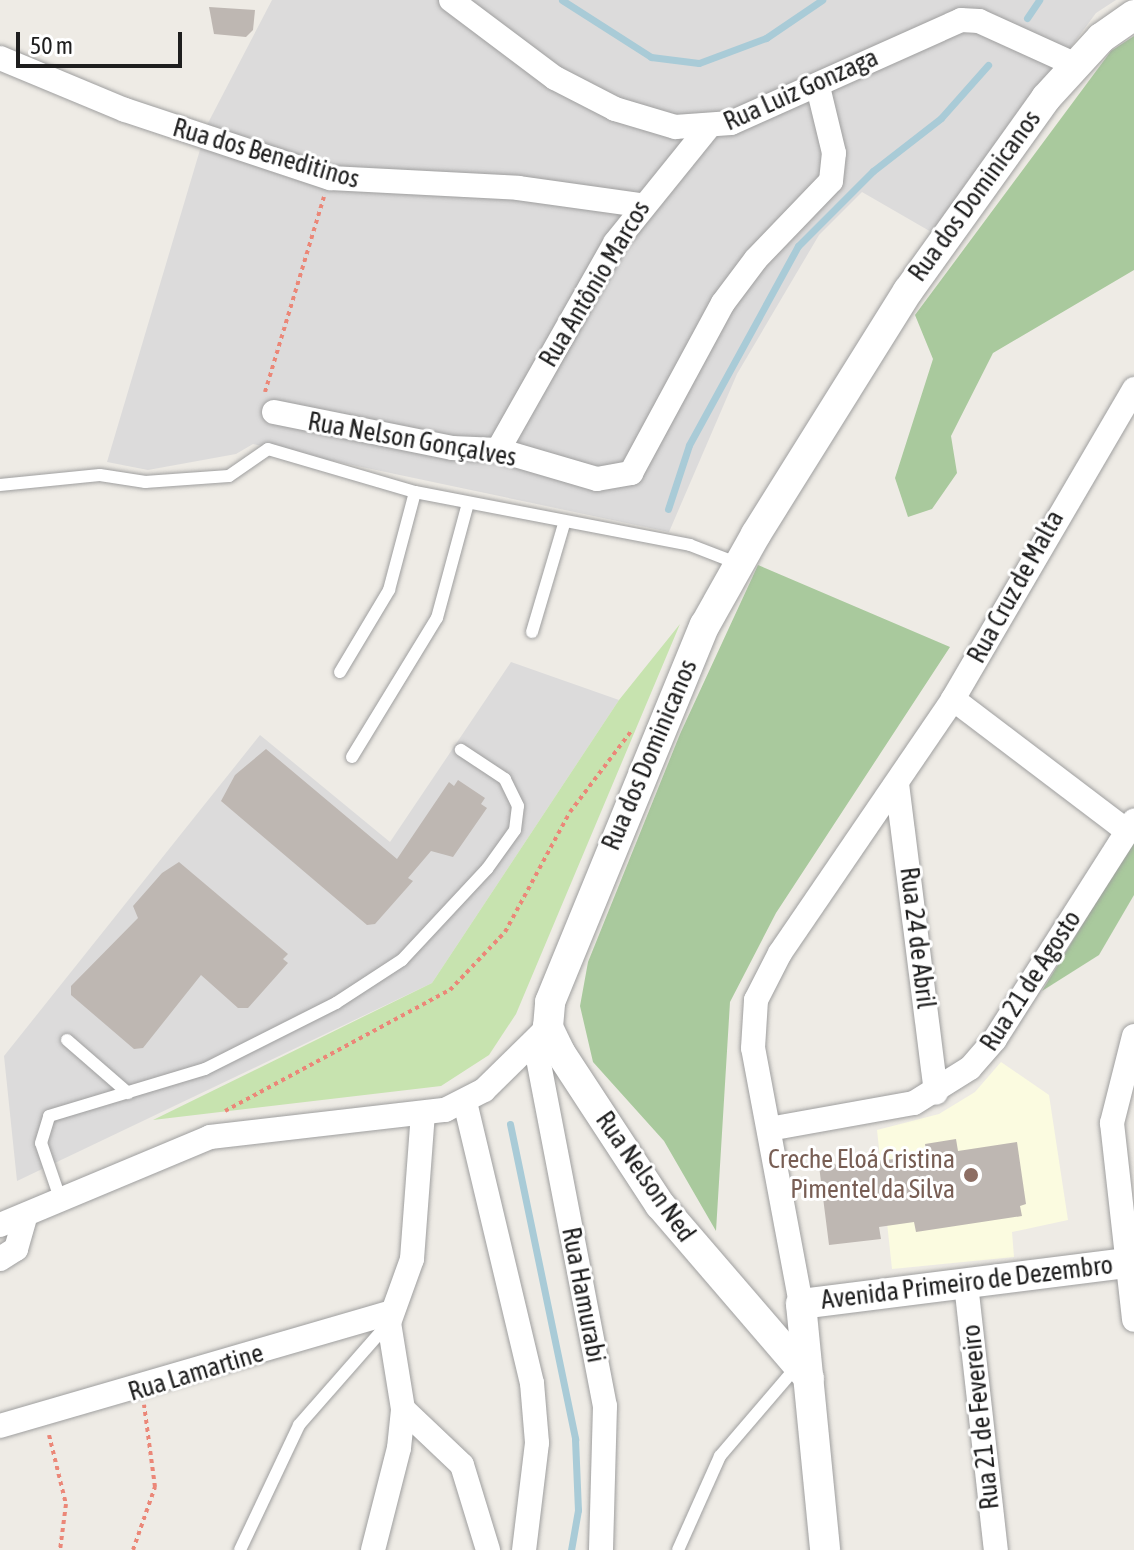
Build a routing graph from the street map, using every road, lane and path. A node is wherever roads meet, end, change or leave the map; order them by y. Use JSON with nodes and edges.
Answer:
{"nodes":[{"id":1,"x":451,"y":0,"type":"edge"},
{"id":2,"x":1134,"y":15,"type":"edge"},
{"id":3,"x":0,"y":58,"type":"edge"},
{"id":4,"x":1074,"y":64,"type":"junction"},
{"id":5,"x":818,"y":87,"type":"junction"},
{"id":6,"x":707,"y":129,"type":"junction"},
{"id":7,"x":330,"y":178,"type":"junction"},
{"id":8,"x":639,"y":205,"type":"junction"},
{"id":9,"x":1134,"y":389,"type":"edge"},
{"id":10,"x":274,"y":412,"type":"joint"},
{"id":11,"x":498,"y":450,"type":"junction"},
{"id":12,"x":0,"y":485,"type":"edge"},
{"id":13,"x":415,"y":492,"type":"junction"},
{"id":14,"x":468,"y":503,"type":"junction"},
{"id":15,"x":564,"y":524,"type":"junction"},
{"id":16,"x":739,"y":564,"type":"junction"},
{"id":17,"x":532,"y":632,"type":"dead end"},
{"id":18,"x":340,"y":672,"type":"dead end"},
{"id":19,"x":953,"y":699,"type":"junction"},
{"id":20,"x":661,"y":726,"type":"junction"},
{"id":21,"x":461,"y":750,"type":"dead end"},
{"id":22,"x":352,"y":757,"type":"dead end"},
{"id":23,"x":897,"y":784,"type":"junction"},
{"id":24,"x":1131,"y":827,"type":"edge"},
{"id":25,"x":542,"y":1035,"type":"junction"},
{"id":26,"x":1134,"y":1036,"type":"edge"},
{"id":27,"x":67,"y":1040,"type":"dead end"},
{"id":28,"x":128,"y":1093,"type":"junction"},
{"id":29,"x":936,"y":1093,"type":"junction"},
{"id":30,"x":465,"y":1102,"type":"junction"},
{"id":31,"x":423,"y":1113,"type":"junction"},
{"id":32,"x":769,"y":1129,"type":"junction"},
{"id":33,"x":210,"y":1137,"type":"junction"},
{"id":34,"x":61,"y":1201,"type":"junction"},
{"id":35,"x":25,"y":1217,"type":"junction"},
{"id":36,"x":0,"y":1225,"type":"edge"},
{"id":37,"x":0,"y":1259,"type":"edge"},
{"id":38,"x":1131,"y":1262,"type":"edge"},
{"id":39,"x":966,"y":1284,"type":"junction"},
{"id":40,"x":801,"y":1304,"type":"junction"},
{"id":41,"x":754,"y":1317,"type":"junction"},
{"id":42,"x":390,"y":1318,"type":"junction"},
{"id":43,"x":1134,"y":1320,"type":"edge"},
{"id":44,"x":804,"y":1371,"type":"junction"},
{"id":45,"x":141,"y":1390,"type":"junction"},
{"id":46,"x":403,"y":1409,"type":"junction"},
{"id":47,"x":45,"y":1417,"type":"junction"},
{"id":48,"x":0,"y":1426,"type":"edge"},
{"id":49,"x":827,"y":1544,"type":"edge"},
{"id":50,"x":60,"y":1550,"type":"edge"},
{"id":51,"x":133,"y":1550,"type":"edge"},
{"id":52,"x":240,"y":1550,"type":"edge"},
{"id":53,"x":373,"y":1550,"type":"edge"},
{"id":54,"x":488,"y":1550,"type":"edge"},
{"id":55,"x":524,"y":1550,"type":"edge"},
{"id":56,"x":601,"y":1550,"type":"edge"},
{"id":57,"x":678,"y":1550,"type":"edge"},
{"id":58,"x":996,"y":1550,"type":"edge"}],
"edges":[{"from":1,"to":6,"type":"street","name":"Rua Luiz Gonzaga"},
{"from":2,"to":4,"type":"street","name":"Rua dos Dominicanos"},
{"from":3,"to":7,"type":"street","name":"Rua dos Beneditinos"},
{"from":4,"to":5,"type":"street","name":"Rua Luiz Gonzaga"},
{"from":4,"to":16,"type":"street","name":"Rua dos Dominicanos"},
{"from":5,"to":6,"type":"street","name":"Rua Luiz Gonzaga"},
{"from":5,"to":11,"type":"street","name":"Rua Nelson Gonçalves"},
{"from":6,"to":8,"type":"street","name":"Rua Antônio Marcos"},
{"from":7,"to":8,"type":"street","name":"Rua dos Beneditinos"},
{"from":7,"to":10,"type":"path","name":"Rua Nelson Gonçalves"},
{"from":8,"to":11,"type":"street","name":"Rua Antônio Marcos"},
{"from":9,"to":19,"type":"street","name":"Rua Cruz de Malta"},
{"from":10,"to":11,"type":"street","name":"Rua Nelson Gonçalves"},
{"from":12,"to":13,"type":"lane"},
{"from":13,"to":14,"type":"lane"},
{"from":13,"to":18,"type":"lane"},
{"from":14,"to":15,"type":"lane"},
{"from":14,"to":22,"type":"lane"},
{"from":15,"to":16,"type":"lane"},
{"from":15,"to":17,"type":"lane"},
{"from":16,"to":20,"type":"street","name":"Rua dos Dominicanos"},
{"from":19,"to":23,"type":"street","name":"Rua Cruz de Malta"},
{"from":19,"to":24,"type":"street"},
{"from":20,"to":25,"type":"street","name":"Rua dos Dominicanos"},
{"from":20,"to":33,"type":"path"},
{"from":21,"to":28,"type":"lane"},
{"from":23,"to":29,"type":"street","name":"Rua 24 de Abril"},
{"from":23,"to":32,"type":"street","name":"Rua Cruz de Malta"},
{"from":24,"to":29,"type":"street","name":"Rua 21 de Agosto"},
{"from":25,"to":30,"type":"street"},
{"from":25,"to":41,"type":"street","name":"Rua Nelson Ned"},
{"from":25,"to":56,"type":"street","name":"Rua Hamurabi"},
{"from":26,"to":38,"type":"street"},
{"from":27,"to":28,"type":"lane"},
{"from":28,"to":34,"type":"lane"},
{"from":29,"to":32,"type":"street","name":"Rua 21 de Agosto"},
{"from":30,"to":31,"type":"street"},
{"from":30,"to":55,"type":"street"},
{"from":31,"to":33,"type":"street"},
{"from":31,"to":42,"type":"street"},
{"from":32,"to":40,"type":"street","name":"Rua Cruz de Malta"},
{"from":33,"to":34,"type":"street"},
{"from":34,"to":35,"type":"street"},
{"from":35,"to":36,"type":"street"},
{"from":35,"to":37,"type":"street"},
{"from":38,"to":39,"type":"street","name":"Avenida Primeiro de Dezembro"},
{"from":38,"to":43,"type":"street"},
{"from":39,"to":40,"type":"street","name":"Avenida Primeiro de Dezembro"},
{"from":39,"to":58,"type":"street","name":"Rua 21 de Fevereiro"},
{"from":40,"to":41,"type":"street"},
{"from":40,"to":44,"type":"street"},
{"from":41,"to":44,"type":"street","name":"Rua Nelson Ned"},
{"from":42,"to":45,"type":"street","name":"Rua Lamartine"},
{"from":42,"to":46,"type":"street"},
{"from":42,"to":52,"type":"lane"},
{"from":44,"to":49,"type":"street"},
{"from":44,"to":57,"type":"lane"},
{"from":45,"to":47,"type":"street","name":"Rua Lamartine"},
{"from":45,"to":51,"type":"path"},
{"from":46,"to":53,"type":"street"},
{"from":46,"to":54,"type":"street"},
{"from":47,"to":48,"type":"street","name":"Rua Lamartine"},
{"from":47,"to":50,"type":"path"}]}
